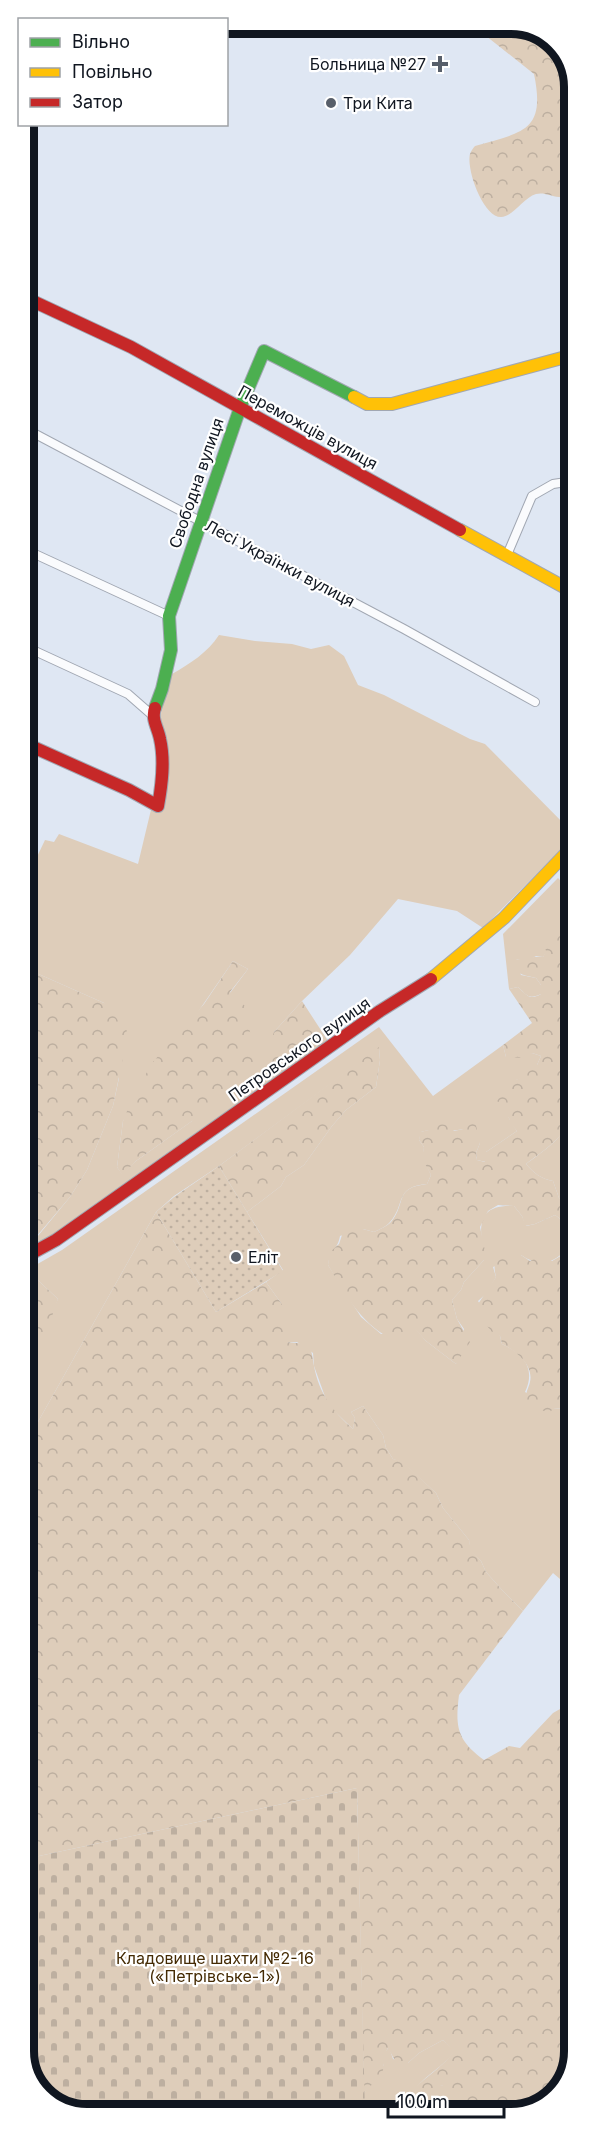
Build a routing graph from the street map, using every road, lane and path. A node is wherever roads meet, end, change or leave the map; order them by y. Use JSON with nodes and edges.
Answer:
{"nodes":[{"id":1,"x":34,"y":302,"type":"edge"},
{"id":2,"x":564,"y":357,"type":"edge"},
{"id":3,"x":240,"y":408,"type":"junction"},
{"id":4,"x":34,"y":433,"type":"edge"},
{"id":5,"x":564,"y":482,"type":"edge"},
{"id":6,"x":201,"y":521,"type":"junction"},
{"id":7,"x":34,"y":554,"type":"edge"},
{"id":8,"x":507,"y":555,"type":"junction"},
{"id":9,"x":564,"y":587,"type":"edge"},
{"id":10,"x":169,"y":616,"type":"junction"},
{"id":11,"x":34,"y":651,"type":"edge"},
{"id":12,"x":535,"y":702,"type":"dead end"},
{"id":13,"x":152,"y":715,"type":"junction"},
{"id":14,"x":34,"y":747,"type":"edge"},
{"id":15,"x":564,"y":855,"type":"edge"},
{"id":16,"x":34,"y":1252,"type":"edge"}],
"edges":[{"from":1,"to":3,"type":"main road","name":"Переможців вулиця"},
{"from":2,"to":3,"type":"main road","name":"Свободна вулиця"},
{"from":3,"to":6,"type":"main road","name":"Свободна вулиця"},
{"from":3,"to":8,"type":"main road","name":"Переможців вулиця"},
{"from":4,"to":6,"type":"street","name":"Лесі Українки вулиця"},
{"from":5,"to":8,"type":"street"},
{"from":6,"to":10,"type":"main road","name":"Свободна вулиця"},
{"from":6,"to":12,"type":"street","name":"Лесі Українки вулиця"},
{"from":7,"to":10,"type":"street"},
{"from":8,"to":9,"type":"main road","name":"Переможців вулиця"},
{"from":10,"to":13,"type":"main road","name":"Свободна вулиця"},
{"from":11,"to":13,"type":"street"},
{"from":13,"to":14,"type":"main road"},
{"from":15,"to":16,"type":"main road","name":"Петровського вулиця"}]}
